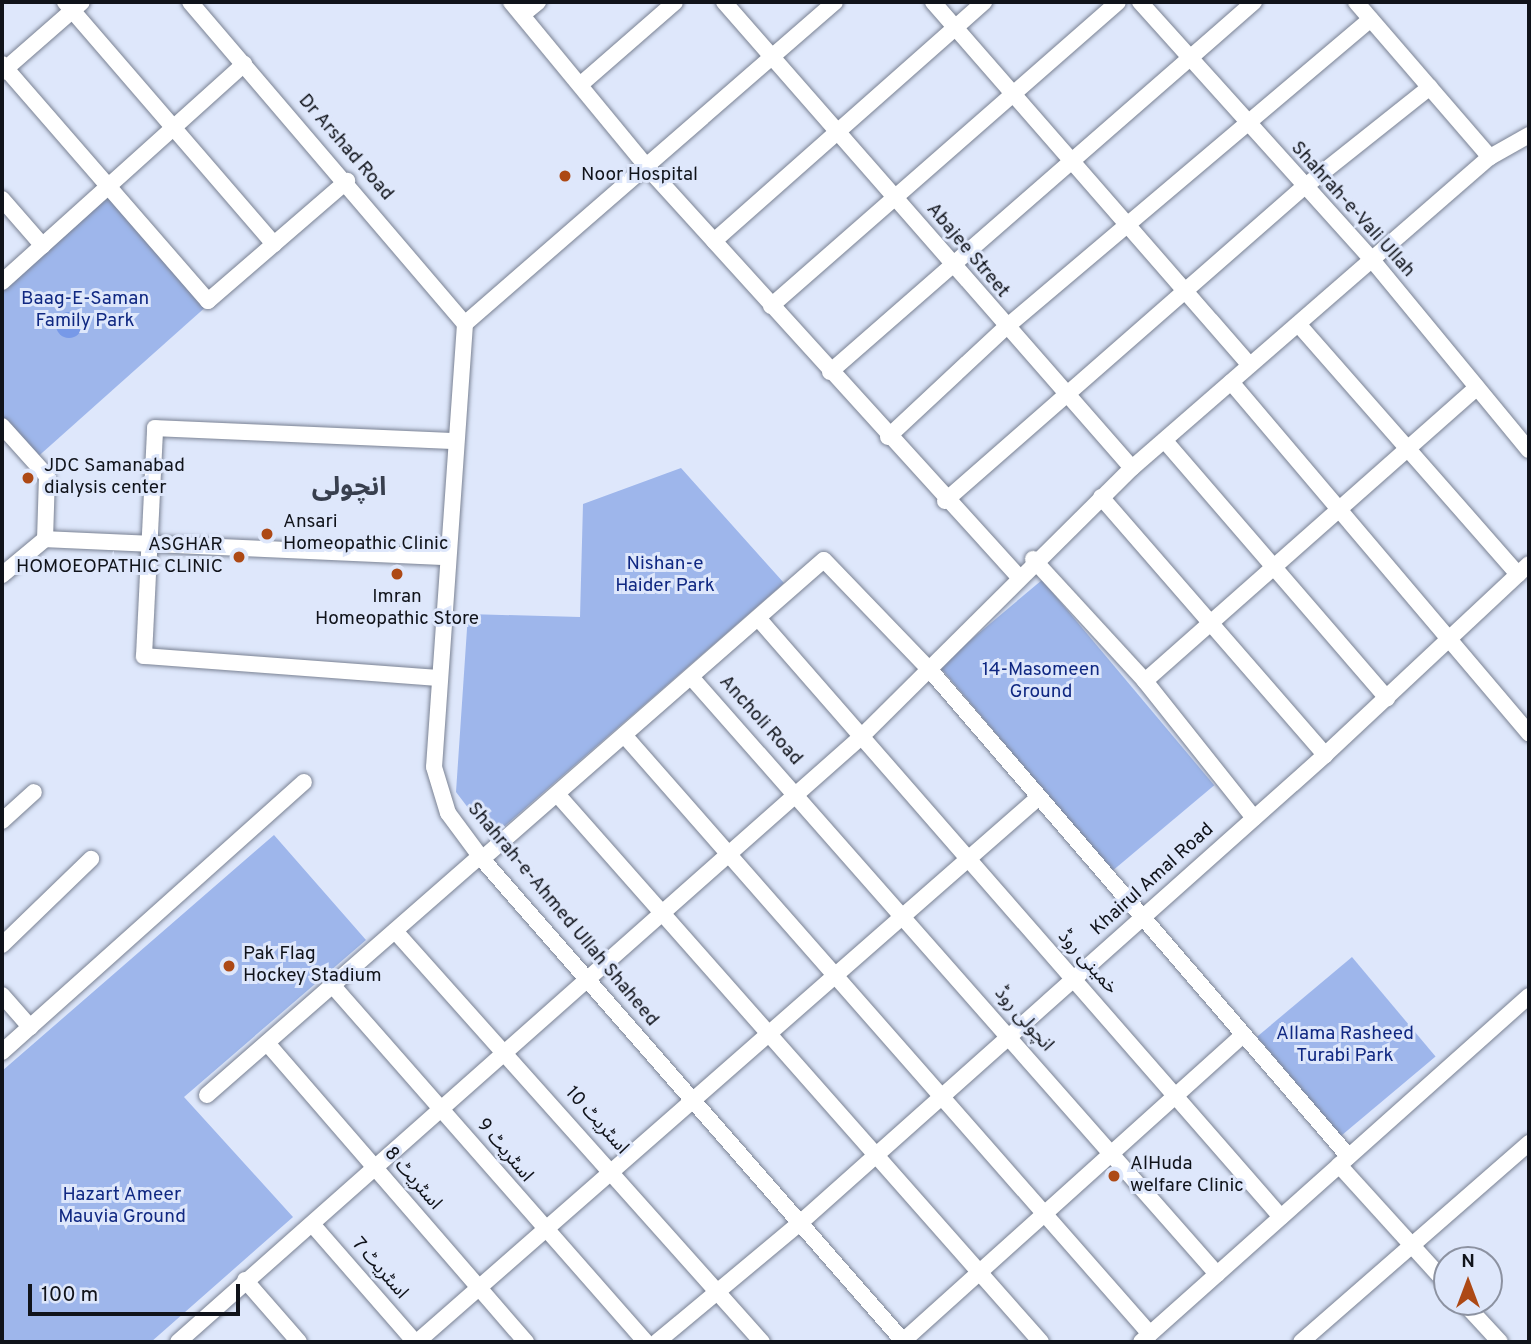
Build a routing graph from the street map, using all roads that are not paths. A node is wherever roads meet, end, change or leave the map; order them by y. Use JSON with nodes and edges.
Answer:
{"nodes":[{"id":1,"x":190,"y":2,"type":"edge"},
{"id":2,"x":511,"y":2,"type":"edge"},
{"id":3,"x":538,"y":2,"type":"edge"},
{"id":4,"x":676,"y":2,"type":"edge"},
{"id":5,"x":724,"y":2,"type":"edge"},
{"id":6,"x":835,"y":2,"type":"edge"},
{"id":7,"x":933,"y":2,"type":"edge"},
{"id":8,"x":984,"y":2,"type":"edge"},
{"id":9,"x":1118,"y":2,"type":"edge"},
{"id":10,"x":1140,"y":2,"type":"edge"},
{"id":11,"x":1254,"y":2,"type":"edge"},
{"id":12,"x":1356,"y":2,"type":"edge"},
{"id":13,"x":73,"y":4,"type":"edge"},
{"id":14,"x":523,"y":15,"type":"junction"},
{"id":15,"x":1371,"y":19,"type":"junction"},
{"id":16,"x":956,"y":27,"type":"junction"},
{"id":17,"x":774,"y":56,"type":"junction"},
{"id":18,"x":1190,"y":58,"type":"junction"},
{"id":19,"x":244,"y":64,"type":"junction"},
{"id":20,"x":3,"y":68,"type":"edge"},
{"id":21,"x":580,"y":85,"type":"junction"},
{"id":22,"x":1430,"y":87,"type":"junction"},
{"id":23,"x":1012,"y":94,"type":"junction"},
{"id":24,"x":1247,"y":124,"type":"junction"},
{"id":25,"x":176,"y":127,"type":"junction"},
{"id":26,"x":838,"y":133,"type":"junction"},
{"id":27,"x":1529,"y":135,"type":"edge"},
{"id":28,"x":1490,"y":157,"type":"junction"},
{"id":29,"x":1070,"y":161,"type":"junction"},
{"id":30,"x":646,"y":166,"type":"junction"},
{"id":31,"x":347,"y":181,"type":"junction"},
{"id":32,"x":110,"y":188,"type":"junction"},
{"id":33,"x":1303,"y":188,"type":"junction"},
{"id":34,"x":895,"y":197,"type":"junction"},
{"id":35,"x":2,"y":199,"type":"edge"},
{"id":36,"x":1126,"y":226,"type":"junction"},
{"id":37,"x":713,"y":242,"type":"junction"},
{"id":38,"x":274,"y":244,"type":"junction"},
{"id":39,"x":43,"y":246,"type":"junction"},
{"id":40,"x":1373,"y":261,"type":"junction"},
{"id":41,"x":955,"y":266,"type":"junction"},
{"id":42,"x":2,"y":282,"type":"edge"},
{"id":43,"x":1184,"y":292,"type":"junction"},
{"id":44,"x":771,"y":306,"type":"junction"},
{"id":45,"x":464,"y":324,"type":"junction"},
{"id":46,"x":1299,"y":325,"type":"junction"},
{"id":47,"x":1004,"y":330,"type":"junction"},
{"id":48,"x":1249,"y":364,"type":"junction"},
{"id":49,"x":830,"y":372,"type":"junction"},
{"id":50,"x":1231,"y":382,"type":"junction"},
{"id":51,"x":1477,"y":387,"type":"junction"},
{"id":52,"x":1065,"y":398,"type":"junction"},
{"id":53,"x":2,"y":426,"type":"edge"},
{"id":54,"x":888,"y":437,"type":"junction"},
{"id":55,"x":456,"y":441,"type":"junction"},
{"id":56,"x":1165,"y":441,"type":"junction"},
{"id":57,"x":1529,"y":450,"type":"edge"},
{"id":58,"x":1411,"y":451,"type":"junction"},
{"id":59,"x":1132,"y":468,"type":"junction"},
{"id":60,"x":1101,"y":497,"type":"junction"},
{"id":61,"x":945,"y":501,"type":"junction"},
{"id":62,"x":1342,"y":510,"type":"junction"},
{"id":63,"x":45,"y":539,"type":"junction"},
{"id":64,"x":149,"y":540,"type":"junction"},
{"id":65,"x":446,"y":557,"type":"junction"},
{"id":66,"x":1033,"y":559,"type":"junction"},
{"id":67,"x":1278,"y":566,"type":"junction"},
{"id":68,"x":1524,"y":569,"type":"edge"},
{"id":69,"x":2,"y":575,"type":"edge"},
{"id":70,"x":1018,"y":576,"type":"junction"},
{"id":71,"x":758,"y":618,"type":"junction"},
{"id":72,"x":1212,"y":623,"type":"junction"},
{"id":73,"x":1449,"y":639,"type":"junction"},
{"id":74,"x":930,"y":670,"type":"junction"},
{"id":75,"x":691,"y":677,"type":"junction"},
{"id":76,"x":437,"y":678,"type":"junction"},
{"id":77,"x":1145,"y":681,"type":"junction"},
{"id":78,"x":1387,"y":698,"type":"junction"},
{"id":79,"x":1529,"y":734,"type":"edge"},
{"id":80,"x":624,"y":735,"type":"junction"},
{"id":81,"x":862,"y":736,"type":"junction"},
{"id":82,"x":1325,"y":755,"type":"junction"},
{"id":83,"x":304,"y":782,"type":"dead end"},
{"id":84,"x":34,"y":792,"type":"dead end"},
{"id":85,"x":557,"y":793,"type":"junction"},
{"id":86,"x":798,"y":793,"type":"junction"},
{"id":87,"x":1039,"y":797,"type":"junction"},
{"id":88,"x":1254,"y":818,"type":"junction"},
{"id":89,"x":2,"y":821,"type":"edge"},
{"id":90,"x":730,"y":853,"type":"junction"},
{"id":91,"x":481,"y":858,"type":"junction"},
{"id":92,"x":92,"y":859,"type":"dead end"},
{"id":93,"x":965,"y":860,"type":"junction"},
{"id":94,"x":904,"y":912,"type":"junction"},
{"id":95,"x":664,"y":915,"type":"junction"},
{"id":96,"x":1140,"y":920,"type":"junction"},
{"id":97,"x":395,"y":931,"type":"junction"},
{"id":98,"x":2,"y":945,"type":"edge"},
{"id":99,"x":834,"y":971,"type":"junction"},
{"id":100,"x":1074,"y":979,"type":"junction"},
{"id":101,"x":586,"y":981,"type":"junction"},
{"id":102,"x":332,"y":986,"type":"junction"},
{"id":103,"x":2,"y":995,"type":"edge"},
{"id":104,"x":1529,"y":996,"type":"edge"},
{"id":105,"x":30,"y":1027,"type":"junction"},
{"id":106,"x":769,"y":1031,"type":"junction"},
{"id":107,"x":1243,"y":1035,"type":"junction"},
{"id":108,"x":1009,"y":1037,"type":"junction"},
{"id":109,"x":267,"y":1043,"type":"junction"},
{"id":110,"x":505,"y":1051,"type":"junction"},
{"id":111,"x":2,"y":1052,"type":"edge"},
{"id":112,"x":944,"y":1094,"type":"junction"},
{"id":113,"x":207,"y":1095,"type":"dead end"},
{"id":114,"x":1175,"y":1095,"type":"junction"},
{"id":115,"x":694,"y":1100,"type":"junction"},
{"id":116,"x":441,"y":1110,"type":"junction"},
{"id":117,"x":1529,"y":1143,"type":"edge"},
{"id":118,"x":877,"y":1154,"type":"junction"},
{"id":119,"x":1111,"y":1154,"type":"junction"},
{"id":120,"x":1344,"y":1161,"type":"junction"},
{"id":121,"x":375,"y":1168,"type":"junction"},
{"id":122,"x":612,"y":1170,"type":"junction"},
{"id":123,"x":1047,"y":1212,"type":"junction"},
{"id":124,"x":1282,"y":1217,"type":"junction"},
{"id":125,"x":800,"y":1223,"type":"junction"},
{"id":126,"x":312,"y":1224,"type":"junction"},
{"id":127,"x":543,"y":1230,"type":"junction"},
{"id":128,"x":1410,"y":1243,"type":"junction"},
{"id":129,"x":1433,"y":1268,"type":"edge"},
{"id":130,"x":979,"y":1273,"type":"junction"},
{"id":131,"x":1217,"y":1275,"type":"junction"},
{"id":132,"x":245,"y":1280,"type":"junction"},
{"id":133,"x":481,"y":1290,"type":"junction"},
{"id":134,"x":718,"y":1290,"type":"junction"},
{"id":135,"x":1476,"y":1316,"type":"edge"},
{"id":136,"x":1146,"y":1338,"type":"edge"},
{"id":137,"x":178,"y":1342,"type":"edge"},
{"id":138,"x":299,"y":1342,"type":"edge"},
{"id":139,"x":416,"y":1342,"type":"edge"},
{"id":140,"x":526,"y":1342,"type":"edge"},
{"id":141,"x":646,"y":1342,"type":"edge"},
{"id":142,"x":657,"y":1342,"type":"edge"},
{"id":143,"x":761,"y":1342,"type":"edge"},
{"id":144,"x":903,"y":1342,"type":"edge"},
{"id":145,"x":1041,"y":1342,"type":"edge"},
{"id":146,"x":1301,"y":1342,"type":"edge"},
{"id":147,"x":1500,"y":1342,"type":"edge"}],
"edges":[{"from":1,"to":19,"type":"street","name":"Dr Arshad Road"},
{"from":2,"to":14,"type":"street"},
{"from":3,"to":14,"type":"street"},
{"from":4,"to":21,"type":"street"},
{"from":5,"to":17,"type":"street","name":"Abajee Street"},
{"from":6,"to":17,"type":"street"},
{"from":7,"to":16,"type":"street"},
{"from":8,"to":16,"type":"street"},
{"from":9,"to":23,"type":"street"},
{"from":10,"to":18,"type":"street","name":"Shahrah-e-Vali Ullah"},
{"from":11,"to":18,"type":"street"},
{"from":12,"to":15,"type":"street"},
{"from":13,"to":20,"type":"street"},
{"from":13,"to":25,"type":"street"},
{"from":14,"to":21,"type":"street"},
{"from":15,"to":22,"type":"street"},
{"from":15,"to":24,"type":"street"},
{"from":16,"to":23,"type":"street"},
{"from":16,"to":26,"type":"street"},
{"from":17,"to":26,"type":"street","name":"Abajee Street"},
{"from":17,"to":30,"type":"street"},
{"from":18,"to":24,"type":"street","name":"Shahrah-e-Vali Ullah"},
{"from":18,"to":29,"type":"street"},
{"from":19,"to":25,"type":"street"},
{"from":19,"to":31,"type":"street","name":"Dr Arshad Road"},
{"from":20,"to":32,"type":"street"},
{"from":21,"to":30,"type":"street"},
{"from":22,"to":28,"type":"street"},
{"from":22,"to":33,"type":"street"},
{"from":23,"to":29,"type":"street"},
{"from":23,"to":34,"type":"street"},
{"from":24,"to":33,"type":"street","name":"Shahrah-e-Vali Ullah"},
{"from":24,"to":36,"type":"street"},
{"from":25,"to":32,"type":"street"},
{"from":25,"to":38,"type":"street"},
{"from":26,"to":34,"type":"street","name":"Abajee Street"},
{"from":26,"to":37,"type":"street"},
{"from":27,"to":28,"type":"street"},
{"from":28,"to":40,"type":"street"},
{"from":29,"to":36,"type":"street"},
{"from":29,"to":41,"type":"street"},
{"from":30,"to":37,"type":"street"},
{"from":30,"to":45,"type":"street"},
{"from":31,"to":38,"type":"street"},
{"from":31,"to":45,"type":"street","name":"Dr Arshad Road"},
{"from":32,"to":38,"type":"street"},
{"from":32,"to":39,"type":"street"},
{"from":33,"to":40,"type":"street","name":"Shahrah-e-Vali Ullah"},
{"from":33,"to":43,"type":"street"},
{"from":34,"to":41,"type":"street","name":"Abajee Street"},
{"from":34,"to":44,"type":"street"},
{"from":35,"to":39,"type":"street"},
{"from":36,"to":43,"type":"street"},
{"from":36,"to":47,"type":"street"},
{"from":37,"to":44,"type":"street"},
{"from":39,"to":42,"type":"street"},
{"from":40,"to":46,"type":"street"},
{"from":40,"to":51,"type":"street","name":"Shahrah-e-Vali Ullah"},
{"from":41,"to":47,"type":"street","name":"Abajee Street"},
{"from":41,"to":49,"type":"street"},
{"from":43,"to":48,"type":"street"},
{"from":43,"to":52,"type":"street"},
{"from":44,"to":49,"type":"street"},
{"from":45,"to":55,"type":"street","name":"Shahrah-e-Ahmed Ullah Shaheed"},
{"from":46,"to":48,"type":"street"},
{"from":46,"to":58,"type":"street"},
{"from":47,"to":52,"type":"street","name":"Abajee Street"},
{"from":47,"to":54,"type":"street"},
{"from":48,"to":50,"type":"street"},
{"from":49,"to":54,"type":"street"},
{"from":50,"to":56,"type":"street"},
{"from":50,"to":62,"type":"street"},
{"from":51,"to":57,"type":"street","name":"Shahrah-e-Vali Ullah"},
{"from":51,"to":58,"type":"street"},
{"from":52,"to":59,"type":"street","name":"Abajee Street"},
{"from":52,"to":61,"type":"street"},
{"from":53,"to":63,"type":"street"},
{"from":54,"to":61,"type":"street"},
{"from":55,"to":64,"type":"street"},
{"from":55,"to":65,"type":"street","name":"Shahrah-e-Ahmed Ullah Shaheed"},
{"from":56,"to":59,"type":"street"},
{"from":56,"to":67,"type":"street"},
{"from":58,"to":62,"type":"street"},
{"from":58,"to":68,"type":"street"},
{"from":59,"to":60,"type":"street"},
{"from":60,"to":66,"type":"street"},
{"from":60,"to":72,"type":"street"},
{"from":61,"to":70,"type":"street"},
{"from":62,"to":67,"type":"street"},
{"from":62,"to":73,"type":"street"},
{"from":63,"to":64,"type":"street"},
{"from":63,"to":69,"type":"street"},
{"from":64,"to":65,"type":"street"},
{"from":64,"to":76,"type":"street"},
{"from":65,"to":76,"type":"street","name":"Shahrah-e-Ahmed Ullah Shaheed"},
{"from":66,"to":70,"type":"street"},
{"from":66,"to":77,"type":"street"},
{"from":67,"to":72,"type":"street"},
{"from":67,"to":78,"type":"street"},
{"from":68,"to":73,"type":"street","name":"Khairul Amal Road"},
{"from":70,"to":74,"type":"street"},
{"from":71,"to":74,"type":"street"},
{"from":71,"to":75,"type":"street"},
{"from":71,"to":81,"type":"street","name":"خمینی روڈ"},
{"from":72,"to":77,"type":"street"},
{"from":72,"to":82,"type":"street"},
{"from":73,"to":78,"type":"street","name":"Khairul Amal Road"},
{"from":73,"to":79,"type":"street"},
{"from":74,"to":81,"type":"street"},
{"from":74,"to":87,"type":"street"},
{"from":75,"to":80,"type":"street"},
{"from":75,"to":86,"type":"street","name":"Ancholi Road"},
{"from":76,"to":91,"type":"street","name":"Shahrah-e-Ahmed Ullah Shaheed"},
{"from":77,"to":88,"type":"street"},
{"from":78,"to":82,"type":"street","name":"Khairul Amal Road"},
{"from":80,"to":85,"type":"street"},
{"from":80,"to":90,"type":"street"},
{"from":81,"to":86,"type":"street"},
{"from":81,"to":93,"type":"street","name":"خمینی روڈ"},
{"from":82,"to":88,"type":"street","name":"Khairul Amal Road"},
{"from":83,"to":105,"type":"street"},
{"from":84,"to":89,"type":"street"},
{"from":85,"to":91,"type":"street"},
{"from":85,"to":95,"type":"street"},
{"from":86,"to":90,"type":"street"},
{"from":86,"to":94,"type":"street","name":"انچولی روڈ"},
{"from":87,"to":93,"type":"street"},
{"from":87,"to":96,"type":"street"},
{"from":88,"to":96,"type":"street","name":"Khairul Amal Road"},
{"from":90,"to":95,"type":"street"},
{"from":90,"to":99,"type":"street"},
{"from":91,"to":97,"type":"street"},
{"from":91,"to":101,"type":"street","name":"Shahrah-e-Ahmed Ullah Shaheed"},
{"from":92,"to":98,"type":"street"},
{"from":93,"to":94,"type":"street"},
{"from":93,"to":100,"type":"street","name":"خمینی روڈ"},
{"from":94,"to":99,"type":"street"},
{"from":94,"to":108,"type":"street","name":"انچولی روڈ"},
{"from":95,"to":101,"type":"street"},
{"from":95,"to":106,"type":"street"},
{"from":96,"to":100,"type":"street","name":"Khairul Amal Road"},
{"from":96,"to":107,"type":"street"},
{"from":97,"to":102,"type":"street"},
{"from":97,"to":110,"type":"street","name":"اسٹریٹ 10"},
{"from":99,"to":106,"type":"street"},
{"from":99,"to":112,"type":"street"},
{"from":100,"to":108,"type":"street","name":"Khairul Amal Road"},
{"from":100,"to":114,"type":"street","name":"خمینی روڈ"},
{"from":101,"to":110,"type":"street"},
{"from":101,"to":115,"type":"street","name":"Shahrah-e-Ahmed Ullah Shaheed"},
{"from":102,"to":109,"type":"street"},
{"from":102,"to":116,"type":"street","name":"اسٹریٹ 9"},
{"from":103,"to":105,"type":"street"},
{"from":104,"to":120,"type":"street"},
{"from":105,"to":111,"type":"street"},
{"from":106,"to":115,"type":"street"},
{"from":106,"to":118,"type":"street"},
{"from":107,"to":114,"type":"street"},
{"from":107,"to":120,"type":"street"},
{"from":108,"to":112,"type":"street","name":"Khairul Amal Road"},
{"from":108,"to":119,"type":"street","name":"انچولی روڈ"},
{"from":109,"to":113,"type":"street"},
{"from":109,"to":121,"type":"street","name":"اسٹریٹ 8"},
{"from":110,"to":116,"type":"street"},
{"from":110,"to":122,"type":"street","name":"اسٹریٹ 10"},
{"from":112,"to":118,"type":"street","name":"Khairul Amal Road"},
{"from":112,"to":123,"type":"street"},
{"from":114,"to":119,"type":"street"},
{"from":114,"to":124,"type":"street","name":"خمینی روڈ"},
{"from":115,"to":122,"type":"street"},
{"from":115,"to":125,"type":"street","name":"Shahrah-e-Ahmed Ullah Shaheed"},
{"from":116,"to":121,"type":"street"},
{"from":116,"to":127,"type":"street","name":"اسٹریٹ 9"},
{"from":117,"to":128,"type":"street"},
{"from":118,"to":125,"type":"street","name":"Khairul Amal Road"},
{"from":118,"to":130,"type":"street"},
{"from":119,"to":123,"type":"street"},
{"from":119,"to":131,"type":"street","name":"انچولی روڈ"},
{"from":120,"to":124,"type":"street"},
{"from":120,"to":128,"type":"street"},
{"from":121,"to":126,"type":"street"},
{"from":121,"to":133,"type":"street","name":"اسٹریٹ 8"},
{"from":122,"to":127,"type":"street"},
{"from":122,"to":134,"type":"street","name":"اسٹریٹ 10"},
{"from":123,"to":130,"type":"street"},
{"from":123,"to":136,"type":"street"},
{"from":124,"to":131,"type":"street"},
{"from":125,"to":134,"type":"street","name":"Khairul Amal Road"},
{"from":125,"to":144,"type":"street","name":"Shahrah-e-Ahmed Ullah Shaheed"},
{"from":126,"to":132,"type":"street"},
{"from":126,"to":139,"type":"street","name":"اسٹریٹ 7"},
{"from":127,"to":133,"type":"street"},
{"from":127,"to":141,"type":"street","name":"اسٹریٹ 9"},
{"from":128,"to":129,"type":"street"},
{"from":128,"to":146,"type":"street"},
{"from":130,"to":144,"type":"street"},
{"from":130,"to":145,"type":"street"},
{"from":131,"to":136,"type":"street"},
{"from":132,"to":137,"type":"street"},
{"from":132,"to":138,"type":"street"},
{"from":133,"to":139,"type":"street"},
{"from":133,"to":140,"type":"street","name":"اسٹریٹ 8"},
{"from":134,"to":142,"type":"street","name":"Khairul Amal Road"},
{"from":134,"to":143,"type":"street","name":"اسٹریٹ 10"},
{"from":135,"to":147,"type":"street"}]}
